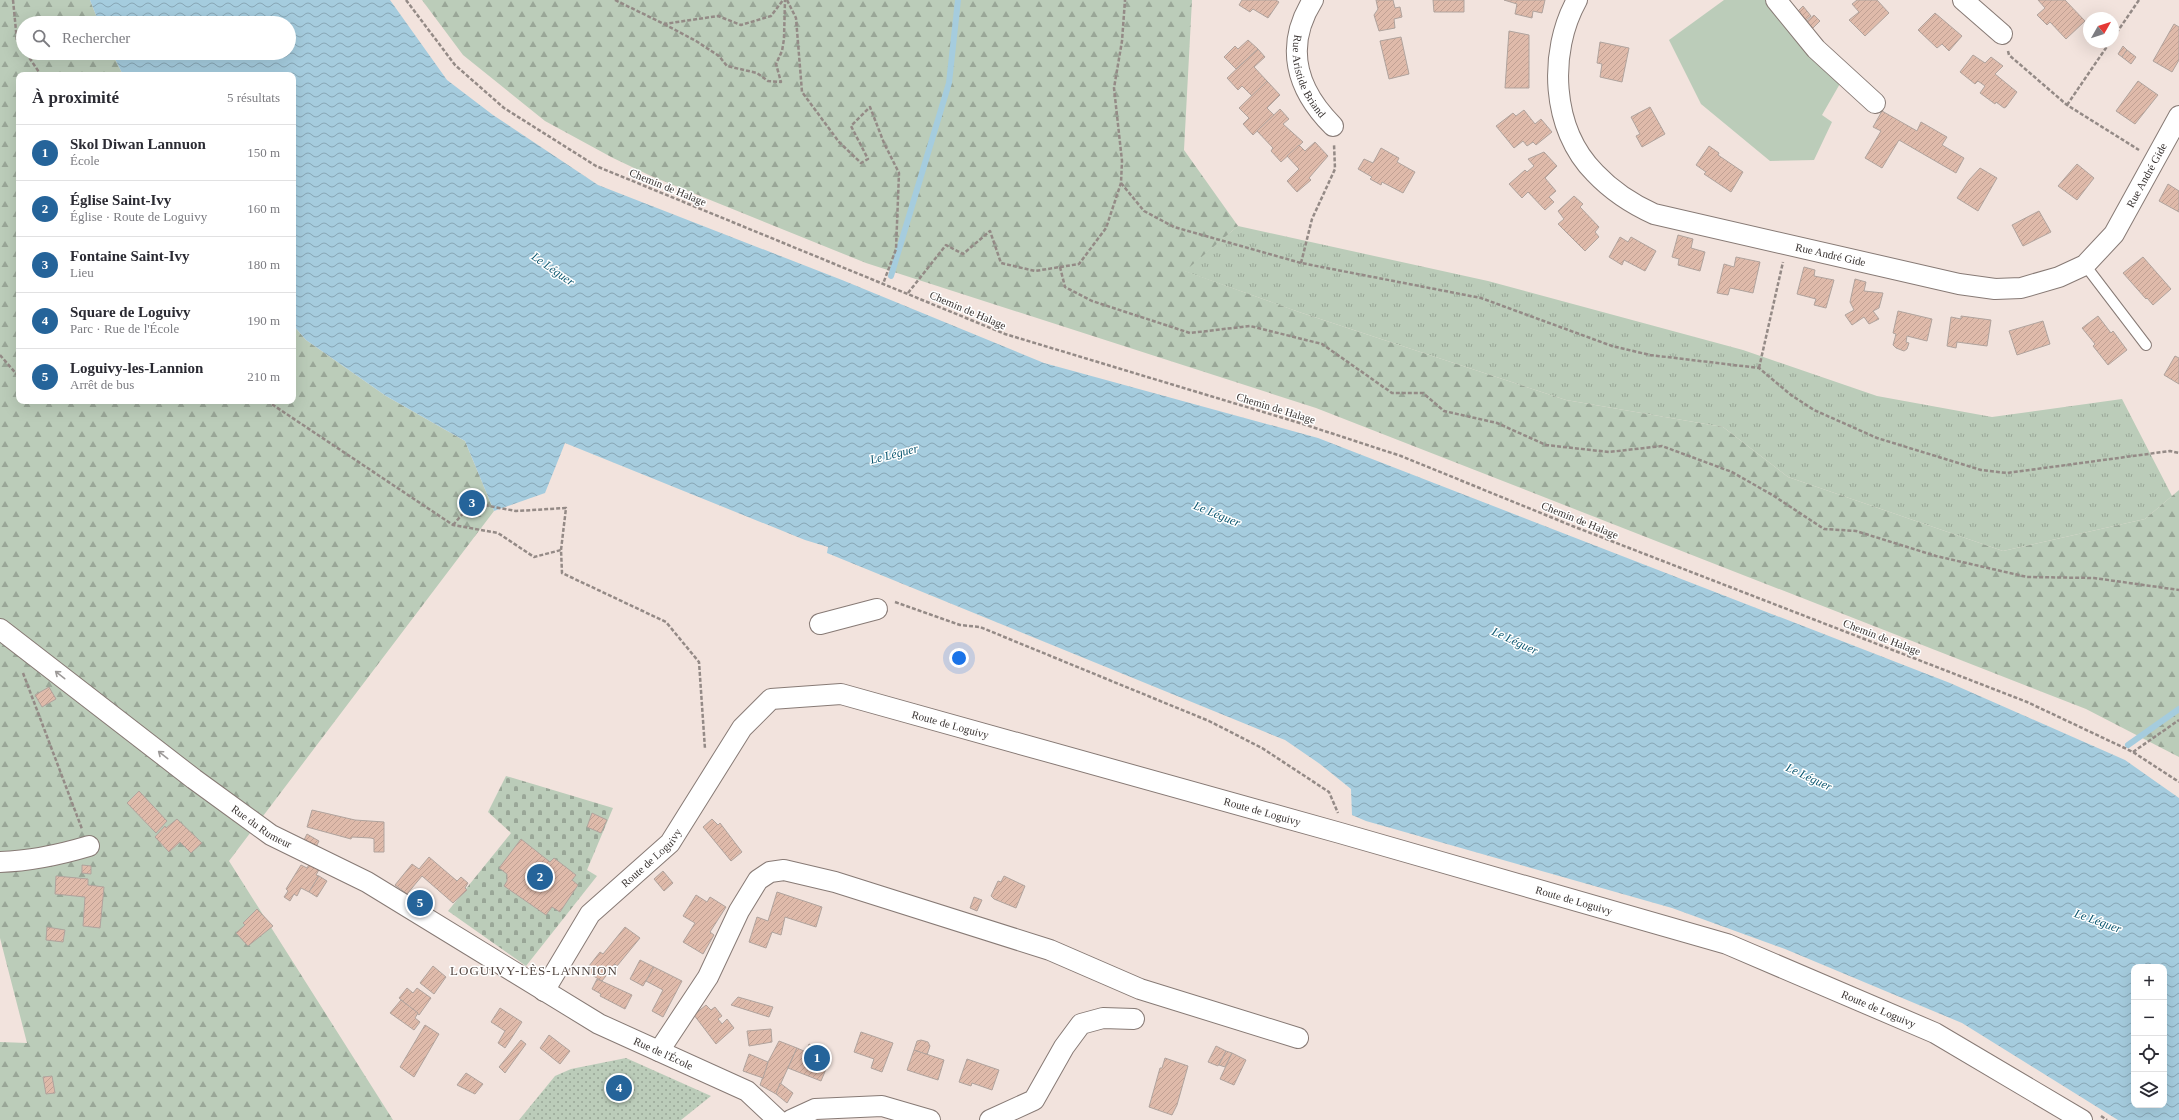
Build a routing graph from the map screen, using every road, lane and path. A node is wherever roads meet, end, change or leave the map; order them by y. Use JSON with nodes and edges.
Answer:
{"nodes":[{"id":1,"x":13,"y":0,"type":"edge"},
{"id":2,"x":406,"y":0,"type":"edge"},
{"id":3,"x":615,"y":0,"type":"edge"},
{"id":4,"x":785,"y":0,"type":"edge"},
{"id":5,"x":1125,"y":0,"type":"edge"},
{"id":6,"x":1313,"y":0,"type":"edge"},
{"id":7,"x":1576,"y":0,"type":"edge"},
{"id":8,"x":1776,"y":0,"type":"edge"},
{"id":9,"x":1963,"y":0,"type":"edge"},
{"id":10,"x":2139,"y":0,"type":"edge"},
{"id":11,"x":664,"y":24,"type":"junction"},
{"id":12,"x":2119,"y":29,"type":"edge"},
{"id":13,"x":16,"y":31,"type":"edge"},
{"id":14,"x":2002,"y":34,"type":"joint"},
{"id":15,"x":2106,"y":48,"type":"edge"},
{"id":16,"x":31,"y":60,"type":"edge"},
{"id":17,"x":39,"y":72,"type":"edge"},
{"id":18,"x":1875,"y":103,"type":"dead end"},
{"id":19,"x":2067,"y":106,"type":"junction"},
{"id":20,"x":2179,"y":116,"type":"edge"},
{"id":21,"x":1333,"y":126,"type":"joint"},
{"id":22,"x":2154,"y":160,"type":"junction"},
{"id":23,"x":1121,"y":183,"type":"junction"},
{"id":24,"x":1787,"y":244,"type":"junction"},
{"id":25,"x":1301,"y":263,"type":"junction"},
{"id":26,"x":2085,"y":265,"type":"junction"},
{"id":27,"x":1060,"y":267,"type":"junction"},
{"id":28,"x":883,"y":284,"type":"junction"},
{"id":29,"x":908,"y":293,"type":"junction"},
{"id":30,"x":2146,"y":345,"type":"dead end"},
{"id":31,"x":0,"y":355,"type":"edge"},
{"id":32,"x":1758,"y":368,"type":"junction"},
{"id":33,"x":16,"y":374,"type":"edge"},
{"id":34,"x":271,"y":404,"type":"edge"},
{"id":35,"x":2179,"y":453,"type":"edge"},
{"id":36,"x":453,"y":526,"type":"junction"},
{"id":37,"x":561,"y":550,"type":"junction"},
{"id":38,"x":2179,"y":590,"type":"edge"},
{"id":39,"x":877,"y":609,"type":"joint"},
{"id":40,"x":820,"y":624,"type":"dead end"},
{"id":41,"x":0,"y":629,"type":"edge"},
{"id":42,"x":22,"y":672,"type":"dead end"},
{"id":43,"x":2179,"y":720,"type":"edge"},
{"id":44,"x":706,"y":752,"type":"dead end"},
{"id":45,"x":2133,"y":752,"type":"junction"},
{"id":46,"x":2179,"y":782,"type":"edge"},
{"id":47,"x":1339,"y":815,"type":"dead end"},
{"id":48,"x":89,"y":846,"type":"joint"},
{"id":49,"x":0,"y":862,"type":"edge"},
{"id":50,"x":544,"y":991,"type":"junction"},
{"id":51,"x":1134,"y":1019,"type":"dead end"},
{"id":52,"x":1298,"y":1038,"type":"dead end"},
{"id":53,"x":659,"y":1051,"type":"junction"},
{"id":54,"x":778,"y":1120,"type":"edge"},
{"id":55,"x":791,"y":1120,"type":"edge"},
{"id":56,"x":930,"y":1120,"type":"edge"},
{"id":57,"x":990,"y":1120,"type":"edge"},
{"id":58,"x":2082,"y":1120,"type":"edge"}],
"edges":[{"from":1,"to":13,"type":"path"},
{"from":2,"to":28,"type":"path","name":"Chemin de Halage"},
{"from":3,"to":11,"type":"path"},
{"from":4,"to":11,"type":"path"},
{"from":4,"to":11,"type":"path"},
{"from":4,"to":28,"type":"path"},
{"from":5,"to":23,"type":"path"},
{"from":6,"to":21,"type":"street","name":"Rue Aristide Briand"},
{"from":7,"to":24,"type":"street","name":"Rue André Gide"},
{"from":8,"to":18,"type":"street"},
{"from":9,"to":14,"type":"street"},
{"from":10,"to":12,"type":"path"},
{"from":14,"to":19,"type":"path"},
{"from":15,"to":19,"type":"path"},
{"from":16,"to":17,"type":"path"},
{"from":19,"to":22,"type":"path"},
{"from":20,"to":22,"type":"street","name":"Rue André Gide"},
{"from":21,"to":25,"type":"path"},
{"from":22,"to":26,"type":"street","name":"Rue André Gide"},
{"from":23,"to":25,"type":"path"},
{"from":23,"to":27,"type":"path"},
{"from":24,"to":26,"type":"street","name":"Rue André Gide"},
{"from":24,"to":32,"type":"path"},
{"from":25,"to":32,"type":"path"},
{"from":26,"to":30,"type":"lane"},
{"from":27,"to":29,"type":"path"},
{"from":27,"to":38,"type":"path"},
{"from":28,"to":29,"type":"path","name":"Chemin de Halage"},
{"from":29,"to":45,"type":"path","name":"Chemin de Halage"},
{"from":31,"to":33,"type":"path"},
{"from":32,"to":35,"type":"path"},
{"from":34,"to":36,"type":"path"},
{"from":36,"to":37,"type":"path"},
{"from":36,"to":37,"type":"path"},
{"from":37,"to":44,"type":"path"},
{"from":39,"to":40,"type":"street"},
{"from":39,"to":47,"type":"path"},
{"from":50,"to":41,"type":"street","name":"Rue du Rumeur","one_way":true},
{"from":42,"to":48,"type":"path"},
{"from":43,"to":45,"type":"path"},
{"from":45,"to":46,"type":"path","name":"Chemin de Halage"},
{"from":48,"to":49,"type":"street"},
{"from":50,"to":53,"type":"street","name":"Rue de l'École"},
{"from":50,"to":58,"type":"street","name":"Route de Loguivy"},
{"from":51,"to":57,"type":"street"},
{"from":52,"to":53,"type":"street"},
{"from":53,"to":54,"type":"street","name":"Rue de l'École"},
{"from":55,"to":56,"type":"street"}]}
